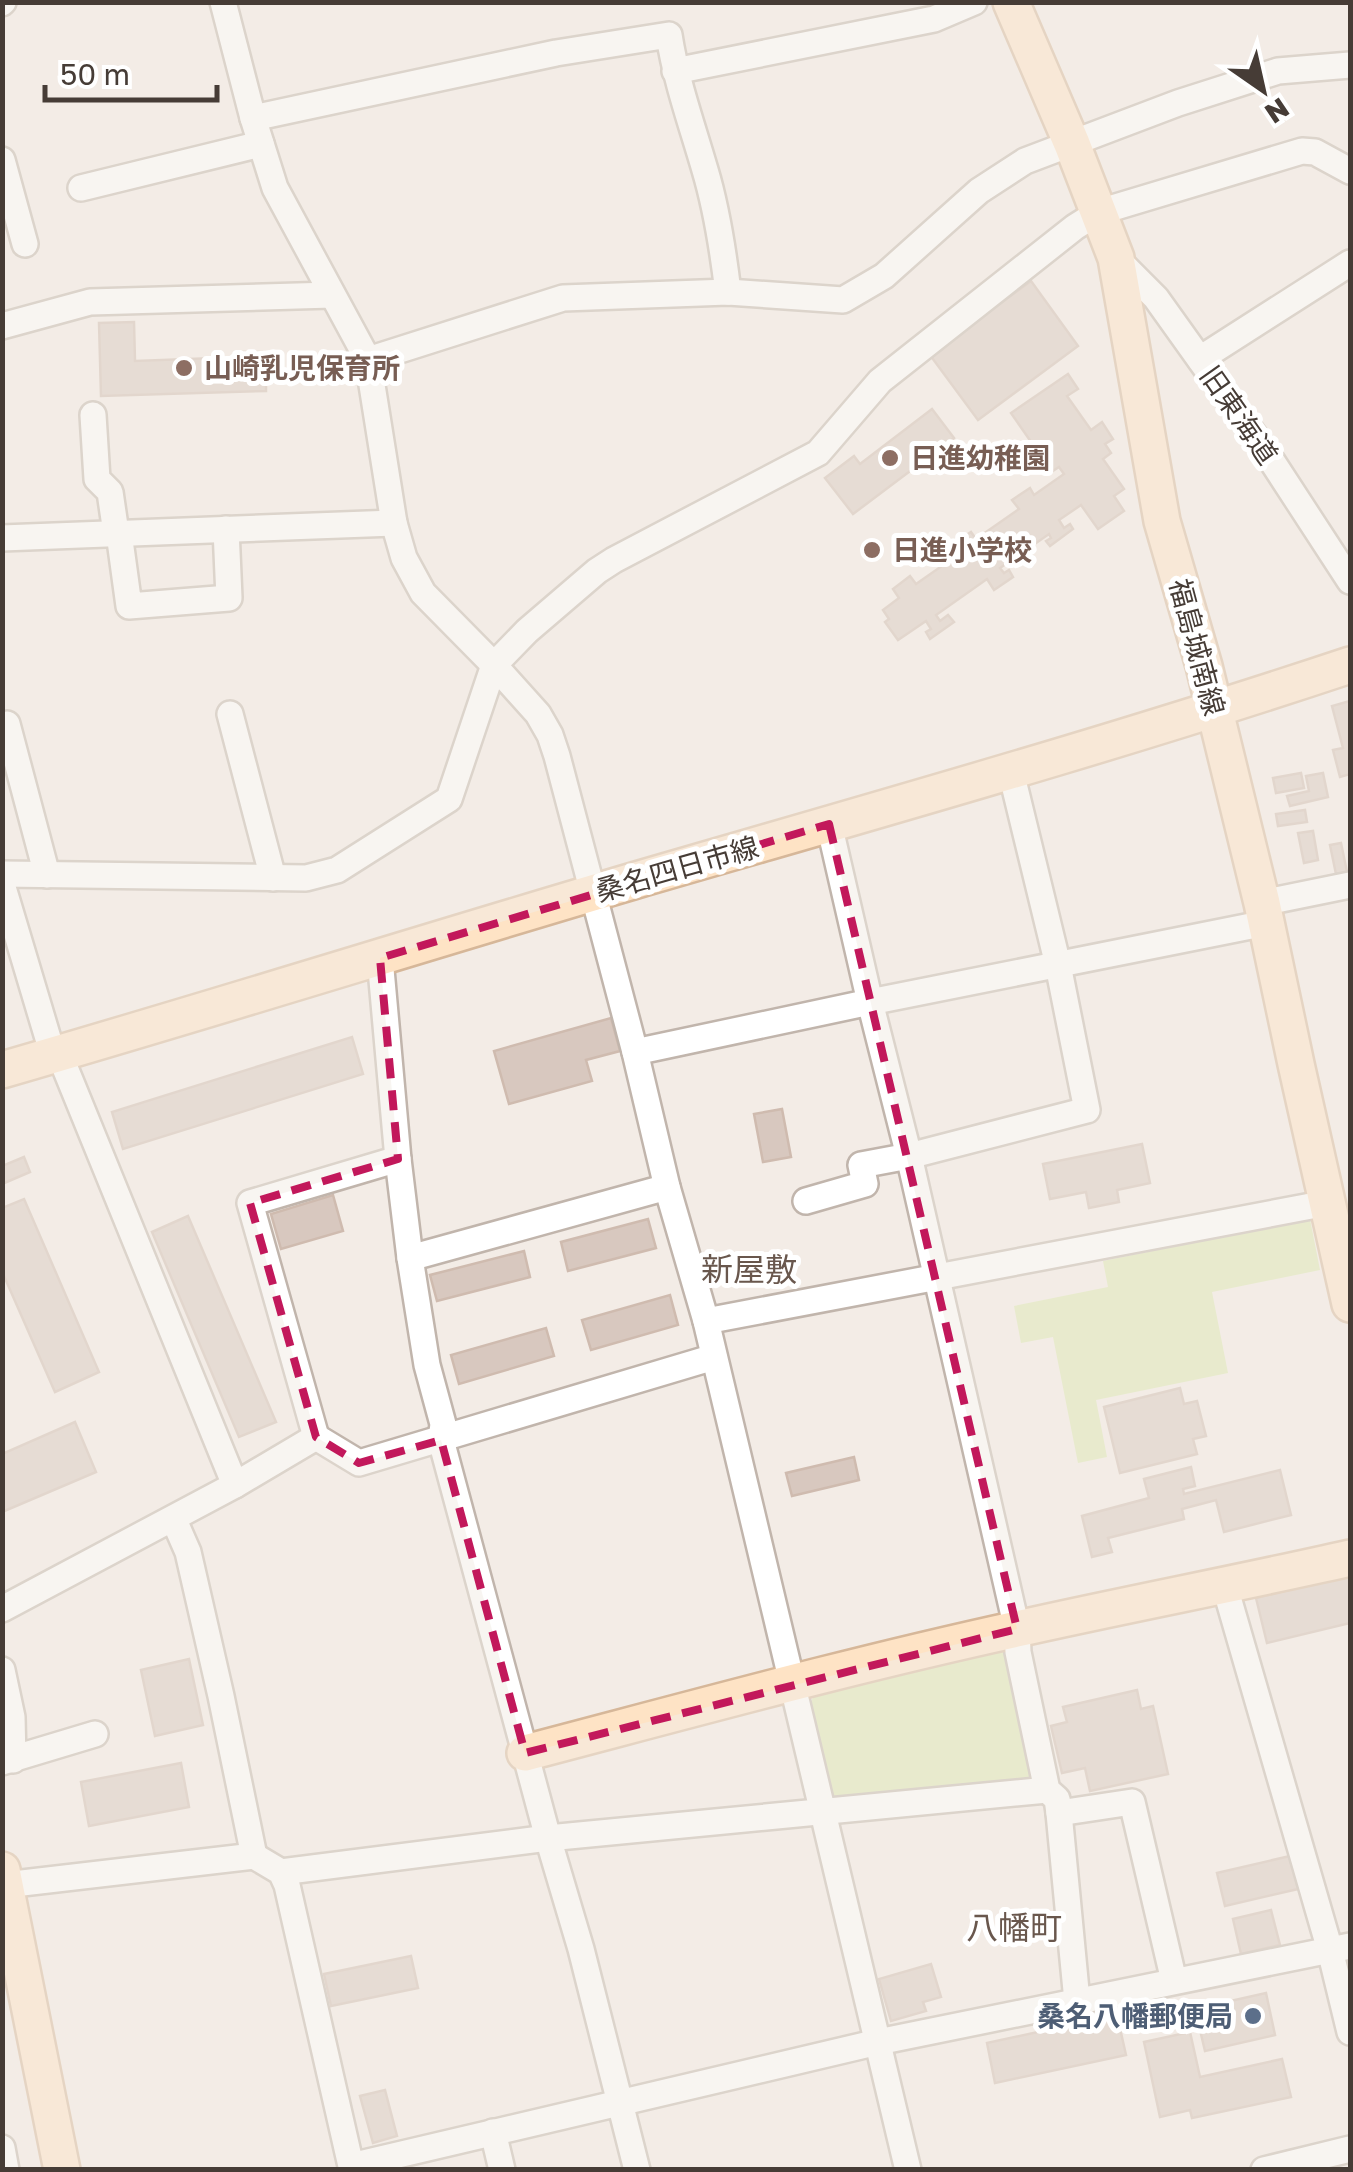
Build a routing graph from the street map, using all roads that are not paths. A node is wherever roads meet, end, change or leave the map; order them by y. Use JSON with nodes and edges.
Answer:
{"nodes":[{"id":1,"x":223,"y":2,"type":"edge"},
{"id":2,"x":974,"y":2,"type":"edge"},
{"id":3,"x":1011,"y":2,"type":"edge"},
{"id":4,"x":1350,"y":64,"type":"edge"},
{"id":5,"x":674,"y":71,"type":"junction"},
{"id":6,"x":253,"y":118,"type":"junction"},
{"id":7,"x":261,"y":144,"type":"junction"},
{"id":8,"x":1072,"y":144,"type":"junction"},
{"id":9,"x":2,"y":160,"type":"edge"},
{"id":10,"x":1350,"y":171,"type":"edge"},
{"id":11,"x":81,"y":188,"type":"dead end"},
{"id":12,"x":1099,"y":212,"type":"junction"},
{"id":13,"x":25,"y":244,"type":"dead end"},
{"id":14,"x":1116,"y":258,"type":"junction"},
{"id":15,"x":1350,"y":263,"type":"edge"},
{"id":16,"x":728,"y":292,"type":"junction"},
{"id":17,"x":332,"y":295,"type":"junction"},
{"id":18,"x":2,"y":326,"type":"edge"},
{"id":19,"x":1200,"y":359,"type":"junction"},
{"id":20,"x":368,"y":360,"type":"junction"},
{"id":21,"x":93,"y":415,"type":"dead end"},
{"id":22,"x":394,"y":523,"type":"junction"},
{"id":23,"x":226,"y":529,"type":"junction"},
{"id":24,"x":117,"y":533,"type":"junction"},
{"id":25,"x":2,"y":538,"type":"edge"},
{"id":26,"x":1350,"y":581,"type":"edge"},
{"id":27,"x":494,"y":665,"type":"junction"},
{"id":28,"x":1350,"y":665,"type":"edge"},
{"id":29,"x":1214,"y":710,"type":"junction"},
{"id":30,"x":230,"y":714,"type":"dead end"},
{"id":31,"x":7,"y":724,"type":"dead end"},
{"id":32,"x":1011,"y":772,"type":"junction"},
{"id":33,"x":829,"y":824,"type":"junction"},
{"id":34,"x":2,"y":874,"type":"edge"},
{"id":35,"x":47,"y":874,"type":"junction"},
{"id":36,"x":273,"y":878,"type":"junction"},
{"id":37,"x":2,"y":884,"type":"edge"},
{"id":38,"x":1350,"y":885,"type":"edge"},
{"id":39,"x":593,"y":893,"type":"junction"},
{"id":40,"x":1264,"y":913,"type":"junction"},
{"id":41,"x":380,"y":958,"type":"junction"},
{"id":42,"x":1058,"y":965,"type":"junction"},
{"id":43,"x":870,"y":1002,"type":"junction"},
{"id":44,"x":635,"y":1052,"type":"junction"},
{"id":45,"x":56,"y":1054,"type":"junction"},
{"id":46,"x":2,"y":1070,"type":"edge"},
{"id":47,"x":909,"y":1156,"type":"junction"},
{"id":48,"x":398,"y":1158,"type":"junction"},
{"id":49,"x":667,"y":1187,"type":"junction"},
{"id":50,"x":806,"y":1202,"type":"dead end"},
{"id":51,"x":1327,"y":1203,"type":"junction"},
{"id":52,"x":410,"y":1258,"type":"junction"},
{"id":53,"x":935,"y":1276,"type":"junction"},
{"id":54,"x":1350,"y":1304,"type":"edge"},
{"id":55,"x":706,"y":1321,"type":"junction"},
{"id":56,"x":714,"y":1357,"type":"junction"},
{"id":57,"x":316,"y":1437,"type":"junction"},
{"id":58,"x":441,"y":1440,"type":"junction"},
{"id":59,"x":235,"y":1486,"type":"junction"},
{"id":60,"x":174,"y":1520,"type":"junction"},
{"id":61,"x":1350,"y":1558,"type":"edge"},
{"id":62,"x":1225,"y":1586,"type":"junction"},
{"id":63,"x":2,"y":1609,"type":"edge"},
{"id":64,"x":1017,"y":1628,"type":"junction"},
{"id":65,"x":2,"y":1670,"type":"edge"},
{"id":66,"x":793,"y":1683,"type":"junction"},
{"id":67,"x":95,"y":1734,"type":"dead end"},
{"id":68,"x":526,"y":1753,"type":"junction"},
{"id":69,"x":8,"y":1761,"type":"edge"},
{"id":70,"x":1047,"y":1790,"type":"junction"},
{"id":71,"x":822,"y":1810,"type":"junction"},
{"id":72,"x":1059,"y":1813,"type":"junction"},
{"id":73,"x":548,"y":1838,"type":"junction"},
{"id":74,"x":254,"y":1856,"type":"junction"},
{"id":75,"x":281,"y":1872,"type":"junction"},
{"id":76,"x":4,"y":1887,"type":"edge"},
{"id":77,"x":1340,"y":1948,"type":"edge"},
{"id":78,"x":1174,"y":1980,"type":"junction"},
{"id":79,"x":1076,"y":2000,"type":"junction"},
{"id":80,"x":1350,"y":2032,"type":"edge"},
{"id":81,"x":878,"y":2042,"type":"junction"},
{"id":82,"x":620,"y":2102,"type":"junction"},
{"id":83,"x":493,"y":2132,"type":"junction"},
{"id":84,"x":2,"y":2148,"type":"edge"},
{"id":85,"x":1350,"y":2149,"type":"edge"},
{"id":86,"x":352,"y":2168,"type":"edge"},
{"id":87,"x":6,"y":2170,"type":"edge"},
{"id":88,"x":62,"y":2170,"type":"edge"},
{"id":89,"x":502,"y":2170,"type":"edge"},
{"id":90,"x":637,"y":2170,"type":"edge"},
{"id":91,"x":908,"y":2170,"type":"edge"},
{"id":92,"x":1264,"y":2170,"type":"edge"}],
"edges":[{"from":1,"to":6,"type":"street"},
{"from":2,"to":5,"type":"street"},
{"from":3,"to":8,"type":"main road","name":"福島城南線"},
{"from":4,"to":8,"type":"street"},
{"from":5,"to":6,"type":"street"},
{"from":5,"to":16,"type":"street"},
{"from":6,"to":7,"type":"street"},
{"from":7,"to":11,"type":"street"},
{"from":7,"to":17,"type":"street"},
{"from":8,"to":12,"type":"main road","name":"福島城南線"},
{"from":8,"to":16,"type":"street"},
{"from":9,"to":13,"type":"street"},
{"from":10,"to":12,"type":"street"},
{"from":12,"to":14,"type":"main road","name":"福島城南線"},
{"from":12,"to":27,"type":"street"},
{"from":14,"to":19,"type":"street","name":"旧東海道"},
{"from":14,"to":29,"type":"main road","name":"福島城南線"},
{"from":15,"to":19,"type":"street"},
{"from":16,"to":20,"type":"street"},
{"from":17,"to":18,"type":"street"},
{"from":17,"to":20,"type":"street"},
{"from":19,"to":26,"type":"street","name":"旧東海道"},
{"from":20,"to":22,"type":"street"},
{"from":21,"to":24,"type":"street"},
{"from":22,"to":23,"type":"street"},
{"from":22,"to":27,"type":"street"},
{"from":23,"to":24,"type":"street"},
{"from":23,"to":24,"type":"street"},
{"from":24,"to":25,"type":"street"},
{"from":27,"to":36,"type":"street"},
{"from":27,"to":39,"type":"street"},
{"from":28,"to":29,"type":"main road","name":"桑名四日市線"},
{"from":29,"to":32,"type":"main road","name":"桑名四日市線"},
{"from":29,"to":40,"type":"main road","name":"福島城南線"},
{"from":30,"to":36,"type":"street"},
{"from":31,"to":35,"type":"street"},
{"from":32,"to":33,"type":"main road","name":"桑名四日市線"},
{"from":32,"to":42,"type":"street"},
{"from":33,"to":39,"type":"main road","name":"桑名四日市線"},
{"from":33,"to":43,"type":"street"},
{"from":34,"to":35,"type":"street"},
{"from":35,"to":36,"type":"street"},
{"from":37,"to":45,"type":"street"},
{"from":38,"to":40,"type":"street"},
{"from":39,"to":41,"type":"main road","name":"桑名四日市線"},
{"from":39,"to":44,"type":"street"},
{"from":40,"to":42,"type":"street"},
{"from":40,"to":51,"type":"main road","name":"福島城南線"},
{"from":41,"to":45,"type":"main road","name":"桑名四日市線"},
{"from":41,"to":48,"type":"street"},
{"from":42,"to":43,"type":"street"},
{"from":42,"to":47,"type":"street"},
{"from":43,"to":44,"type":"street"},
{"from":43,"to":47,"type":"street"},
{"from":44,"to":49,"type":"street"},
{"from":45,"to":46,"type":"main road","name":"桑名四日市線"},
{"from":45,"to":59,"type":"street"},
{"from":47,"to":50,"type":"street"},
{"from":47,"to":53,"type":"street"},
{"from":48,"to":52,"type":"street"},
{"from":48,"to":57,"type":"street"},
{"from":49,"to":52,"type":"street"},
{"from":49,"to":55,"type":"street"},
{"from":51,"to":53,"type":"street"},
{"from":51,"to":54,"type":"main road","name":"福島城南線"},
{"from":52,"to":58,"type":"street"},
{"from":53,"to":55,"type":"street"},
{"from":53,"to":64,"type":"street"},
{"from":55,"to":56,"type":"street"},
{"from":56,"to":58,"type":"street"},
{"from":56,"to":66,"type":"street"},
{"from":57,"to":58,"type":"street"},
{"from":57,"to":59,"type":"street"},
{"from":58,"to":68,"type":"street"},
{"from":59,"to":60,"type":"street"},
{"from":60,"to":63,"type":"street"},
{"from":60,"to":74,"type":"street"},
{"from":61,"to":62,"type":"main road"},
{"from":62,"to":64,"type":"main road"},
{"from":62,"to":77,"type":"street"},
{"from":64,"to":66,"type":"main road"},
{"from":64,"to":70,"type":"street"},
{"from":65,"to":69,"type":"street"},
{"from":66,"to":68,"type":"main road"},
{"from":66,"to":71,"type":"street"},
{"from":67,"to":69,"type":"street"},
{"from":68,"to":73,"type":"street"},
{"from":70,"to":71,"type":"street"},
{"from":70,"to":72,"type":"street"},
{"from":71,"to":73,"type":"street"},
{"from":71,"to":81,"type":"street"},
{"from":72,"to":78,"type":"street"},
{"from":72,"to":79,"type":"street"},
{"from":73,"to":75,"type":"street"},
{"from":73,"to":82,"type":"street"},
{"from":74,"to":75,"type":"street"},
{"from":74,"to":76,"type":"street"},
{"from":75,"to":86,"type":"street"},
{"from":76,"to":88,"type":"main road"},
{"from":77,"to":78,"type":"street"},
{"from":77,"to":80,"type":"street"},
{"from":78,"to":79,"type":"street"},
{"from":79,"to":81,"type":"street"},
{"from":81,"to":82,"type":"street"},
{"from":81,"to":91,"type":"street"},
{"from":82,"to":83,"type":"street"},
{"from":82,"to":90,"type":"street"},
{"from":83,"to":86,"type":"street"},
{"from":83,"to":89,"type":"street"},
{"from":84,"to":87,"type":"street"},
{"from":85,"to":92,"type":"street"}]}
